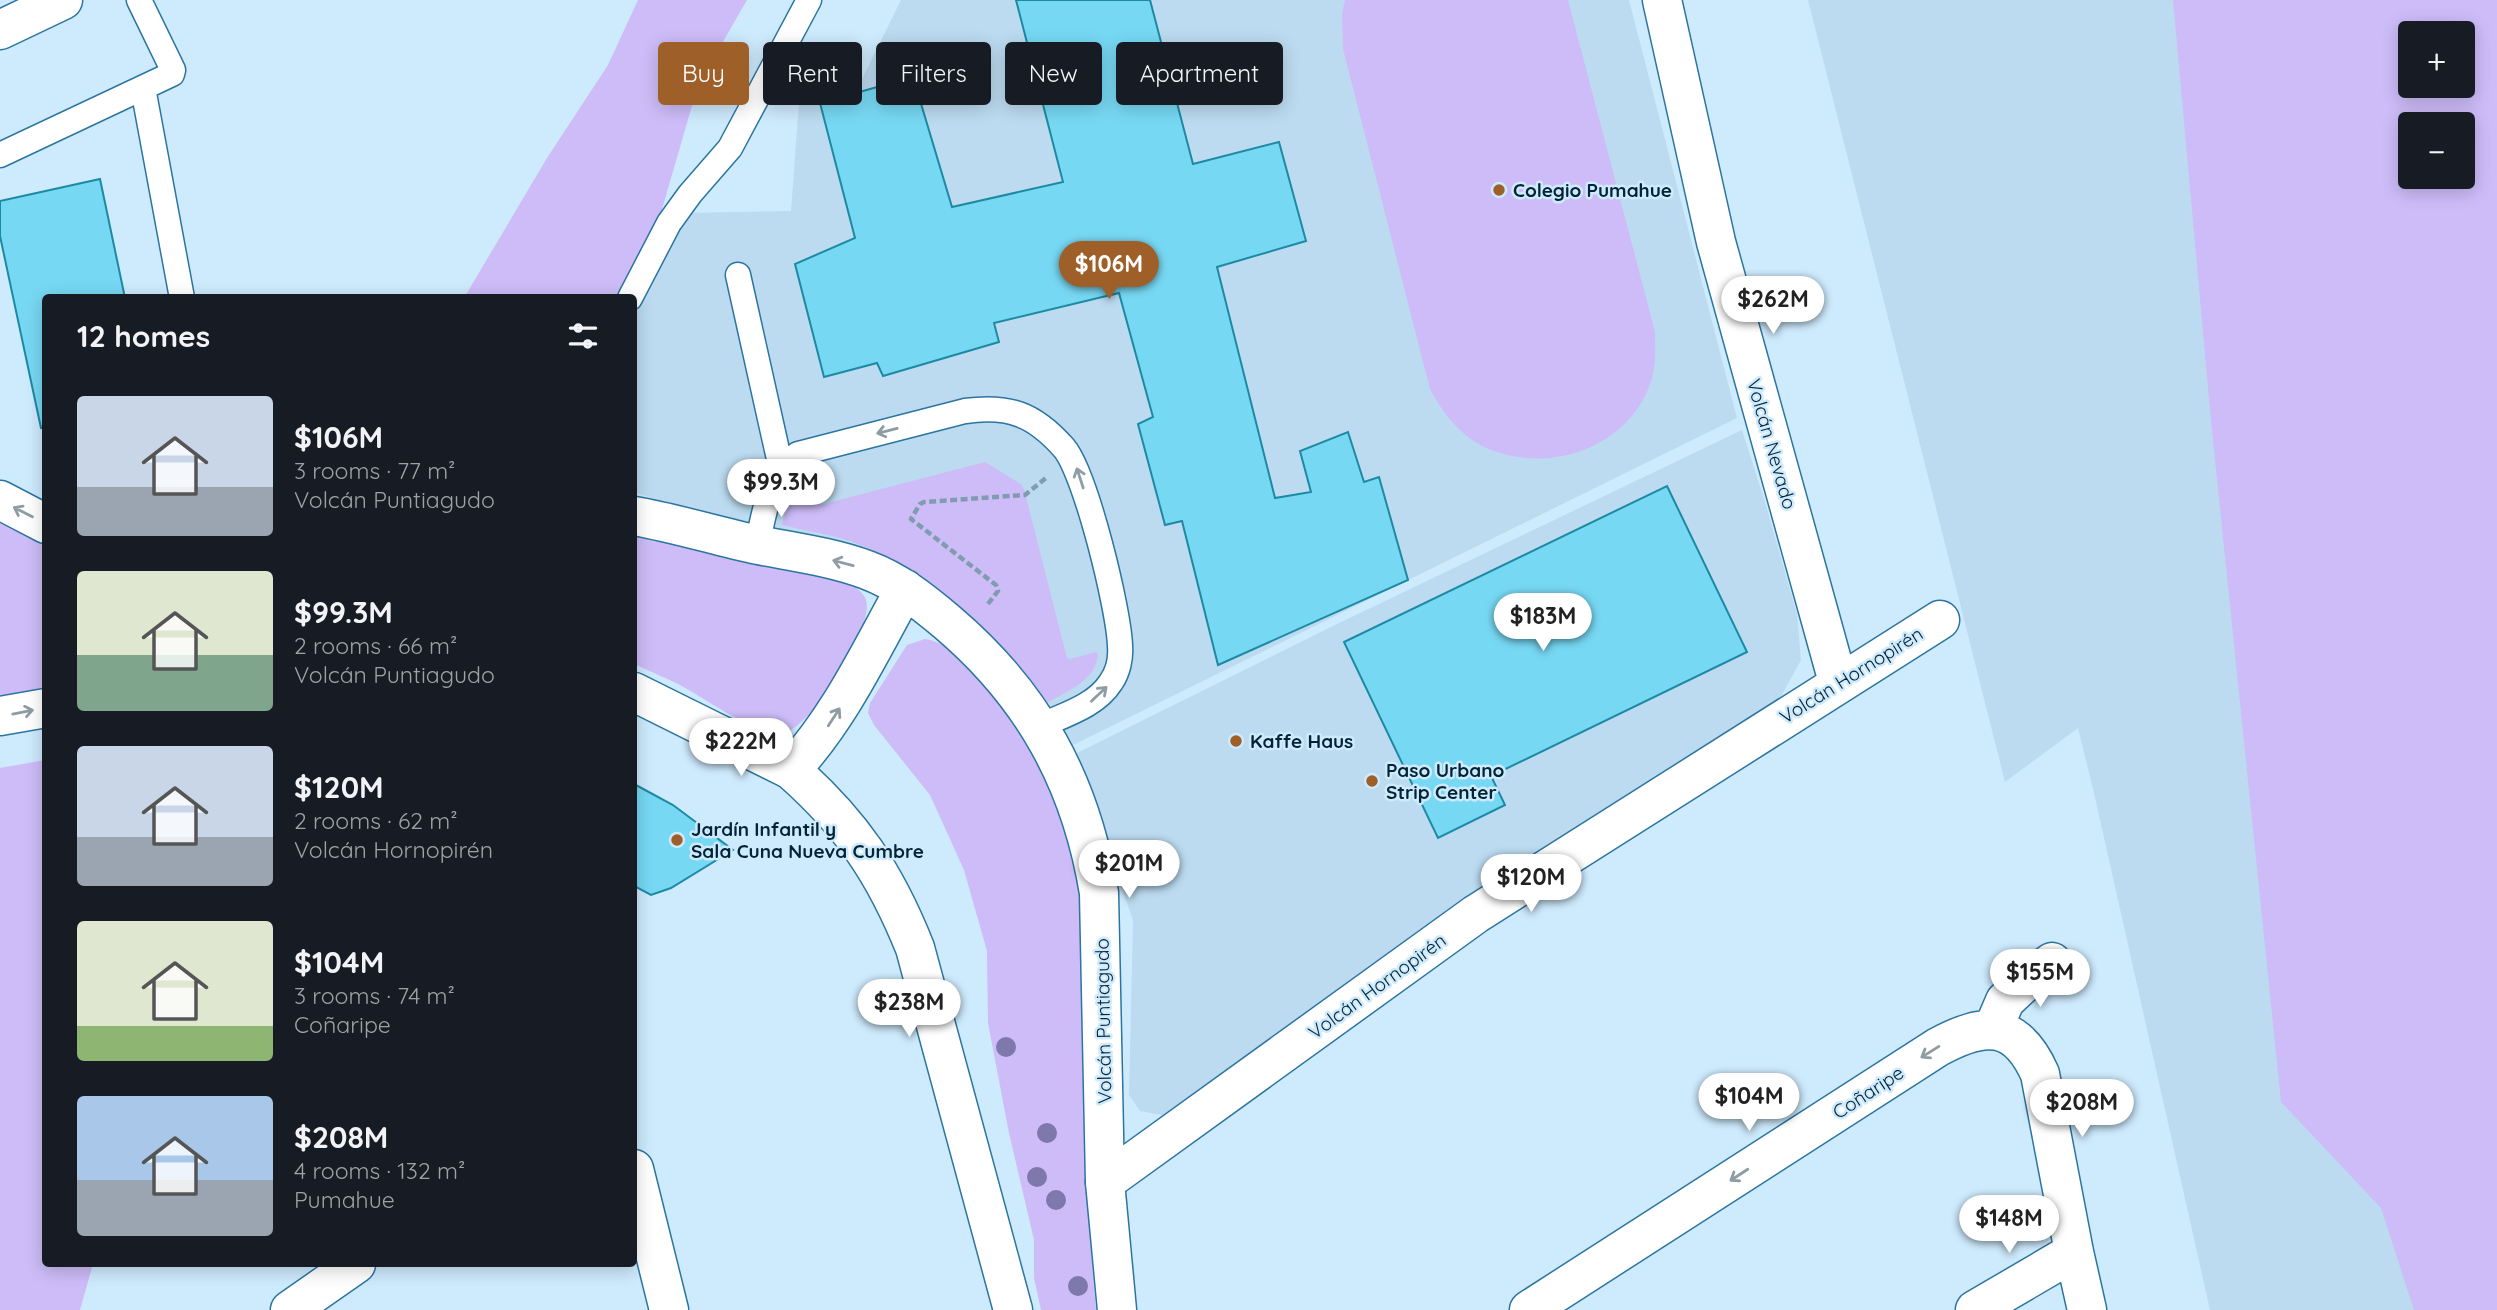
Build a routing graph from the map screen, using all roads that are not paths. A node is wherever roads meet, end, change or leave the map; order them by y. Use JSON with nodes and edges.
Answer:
{"nodes":[{"id":1,"x":63,"y":0,"type":"edge"},
{"id":2,"x":139,"y":0,"type":"edge"},
{"id":3,"x":809,"y":0,"type":"edge"},
{"id":4,"x":1662,"y":0,"type":"edge"},
{"id":5,"x":0,"y":30,"type":"edge"},
{"id":6,"x":143,"y":88,"type":"junction"},
{"id":7,"x":0,"y":155,"type":"edge"},
{"id":8,"x":738,"y":275,"type":"dead end"},
{"id":9,"x":181,"y":294,"type":"edge"},
{"id":10,"x":632,"y":294,"type":"edge"},
{"id":11,"x":781,"y":468,"type":"junction"},
{"id":12,"x":0,"y":500,"type":"edge"},
{"id":13,"x":637,"y":517,"type":"edge"},
{"id":14,"x":42,"y":522,"type":"edge"},
{"id":15,"x":757,"y":545,"type":"junction"},
{"id":16,"x":905,"y":589,"type":"junction"},
{"id":17,"x":1940,"y":620,"type":"dead end"},
{"id":18,"x":1838,"y":682,"type":"junction"},
{"id":19,"x":637,"y":693,"type":"edge"},
{"id":20,"x":42,"y":709,"type":"edge"},
{"id":21,"x":0,"y":716,"type":"edge"},
{"id":22,"x":1040,"y":726,"type":"junction"},
{"id":23,"x":791,"y":770,"type":"junction"},
{"id":24,"x":2052,"y":962,"type":"dead end"},
{"id":25,"x":1993,"y":1029,"type":"junction"},
{"id":26,"x":637,"y":1181,"type":"edge"},
{"id":27,"x":1105,"y":1182,"type":"junction"},
{"id":28,"x":2074,"y":1252,"type":"junction"},
{"id":29,"x":352,"y":1267,"type":"edge"},
{"id":30,"x":289,"y":1310,"type":"edge"},
{"id":31,"x":669,"y":1310,"type":"edge"},
{"id":32,"x":1013,"y":1310,"type":"edge"},
{"id":33,"x":1117,"y":1310,"type":"edge"},
{"id":34,"x":1529,"y":1310,"type":"edge"},
{"id":35,"x":1975,"y":1310,"type":"edge"},
{"id":36,"x":2087,"y":1310,"type":"edge"}],
"edges":[{"from":1,"to":5,"type":"street"},
{"from":2,"to":6,"type":"lane"},
{"from":3,"to":10,"type":"lane"},
{"from":4,"to":18,"type":"street","name":"Volcán Nevado"},
{"from":6,"to":7,"type":"lane"},
{"from":6,"to":9,"type":"lane"},
{"from":8,"to":11,"type":"lane"},
{"from":11,"to":15,"type":"lane"},
{"from":22,"to":11,"type":"lane","one_way":true},
{"from":14,"to":12,"type":"street","one_way":true},
{"from":13,"to":15,"type":"street","name":"Volcán Puntiagudo"},
{"from":16,"to":15,"type":"street","name":"Volcán Puntiagudo","one_way":true},
{"from":16,"to":22,"type":"street","name":"Volcán Puntiagudo"},
{"from":23,"to":16,"type":"street","one_way":true},
{"from":17,"to":18,"type":"street","name":"Volcán Hornopirén"},
{"from":18,"to":27,"type":"street","name":"Volcán Hornopirén"},
{"from":19,"to":23,"type":"street"},
{"from":21,"to":20,"type":"street","one_way":true},
{"from":22,"to":27,"type":"street","name":"Volcán Puntiagudo"},
{"from":23,"to":32,"type":"street"},
{"from":24,"to":25,"type":"street"},
{"from":25,"to":28,"type":"street"},
{"from":25,"to":34,"type":"street","name":"Coñaripe","one_way":true},
{"from":26,"to":31,"type":"street"},
{"from":27,"to":33,"type":"street","name":"Volcán Puntiagudo"},
{"from":28,"to":35,"type":"street"},
{"from":28,"to":36,"type":"street"},
{"from":29,"to":30,"type":"street"}]}
